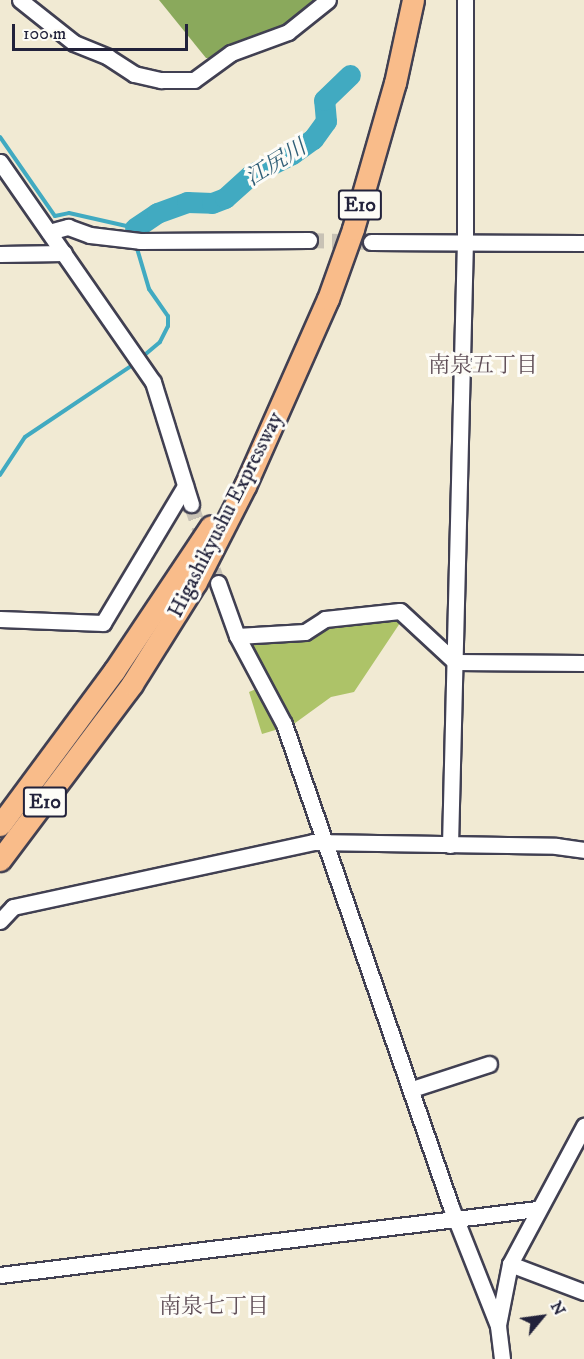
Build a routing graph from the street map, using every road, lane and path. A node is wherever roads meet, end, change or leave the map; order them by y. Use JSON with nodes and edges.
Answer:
{"nodes":[{"id":1,"x":21,"y":0,"type":"edge"},
{"id":2,"x":328,"y":0,"type":"edge"},
{"id":3,"x":413,"y":0,"type":"edge"},
{"id":4,"x":465,"y":0,"type":"edge"},
{"id":5,"x":0,"y":162,"type":"edge"},
{"id":6,"x":49,"y":232,"type":"junction"},
{"id":7,"x":309,"y":240,"type":"tunnel mouth"},
{"id":8,"x":371,"y":242,"type":"tunnel mouth"},
{"id":9,"x":465,"y":242,"type":"junction"},
{"id":10,"x":584,"y":243,"type":"edge"},
{"id":11,"x":0,"y":254,"type":"edge"},
{"id":12,"x":64,"y":254,"type":"junction"},
{"id":13,"x":283,"y":402,"type":"junction"},
{"id":14,"x":185,"y":486,"type":"junction"},
{"id":15,"x":191,"y":504,"type":"tunnel mouth"},
{"id":16,"x":218,"y":583,"type":"tunnel mouth"},
{"id":17,"x":0,"y":619,"type":"edge"},
{"id":18,"x":237,"y":636,"type":"junction"},
{"id":19,"x":455,"y":662,"type":"junction"},
{"id":20,"x":584,"y":663,"type":"edge"},
{"id":21,"x":0,"y":825,"type":"edge"},
{"id":22,"x":325,"y":842,"type":"junction"},
{"id":23,"x":450,"y":845,"type":"junction"},
{"id":24,"x":584,"y":850,"type":"edge"},
{"id":25,"x":0,"y":860,"type":"edge"},
{"id":26,"x":0,"y":921,"type":"edge"},
{"id":27,"x":489,"y":1064,"type":"dead end"},
{"id":28,"x":411,"y":1089,"type":"junction"},
{"id":29,"x":584,"y":1126,"type":"edge"},
{"id":30,"x":577,"y":1154,"type":"edge"},
{"id":31,"x":537,"y":1209,"type":"junction"},
{"id":32,"x":458,"y":1217,"type":"junction"},
{"id":33,"x":510,"y":1264,"type":"junction"},
{"id":34,"x":1,"y":1272,"type":"edge"},
{"id":35,"x":584,"y":1292,"type":"edge"},
{"id":36,"x":498,"y":1326,"type":"junction"},
{"id":37,"x":502,"y":1359,"type":"edge"}],
"edges":[{"from":1,"to":2,"type":"street"},
{"from":3,"to":13,"type":"highway","name":"Higashikyushu Expressway","number":"E10"},
{"from":4,"to":9,"type":"street"},
{"from":5,"to":6,"type":"street"},
{"from":6,"to":7,"type":"street"},
{"from":6,"to":12,"type":"street"},
{"from":8,"to":9,"type":"street"},
{"from":9,"to":10,"type":"street"},
{"from":9,"to":19,"type":"street"},
{"from":11,"to":12,"type":"street"},
{"from":12,"to":14,"type":"street"},
{"from":13,"to":21,"type":"highway","name":"Higashikyushu Expressway","number":"E10"},
{"from":13,"to":25,"type":"highway","name":"Higashikyushu Expressway","number":"E10"},
{"from":14,"to":15,"type":"street"},
{"from":14,"to":17,"type":"street"},
{"from":16,"to":18,"type":"street"},
{"from":18,"to":19,"type":"street"},
{"from":18,"to":22,"type":"street"},
{"from":19,"to":20,"type":"street"},
{"from":19,"to":23,"type":"street"},
{"from":22,"to":23,"type":"street"},
{"from":22,"to":26,"type":"street"},
{"from":22,"to":28,"type":"street"},
{"from":23,"to":24,"type":"street"},
{"from":27,"to":28,"type":"street"},
{"from":28,"to":32,"type":"street"},
{"from":29,"to":30,"type":"street"},
{"from":30,"to":31,"type":"street"},
{"from":31,"to":32,"type":"street"},
{"from":31,"to":33,"type":"street"},
{"from":32,"to":34,"type":"street"},
{"from":32,"to":36,"type":"street"},
{"from":33,"to":35,"type":"street"},
{"from":33,"to":36,"type":"street"},
{"from":36,"to":37,"type":"street"}]}
